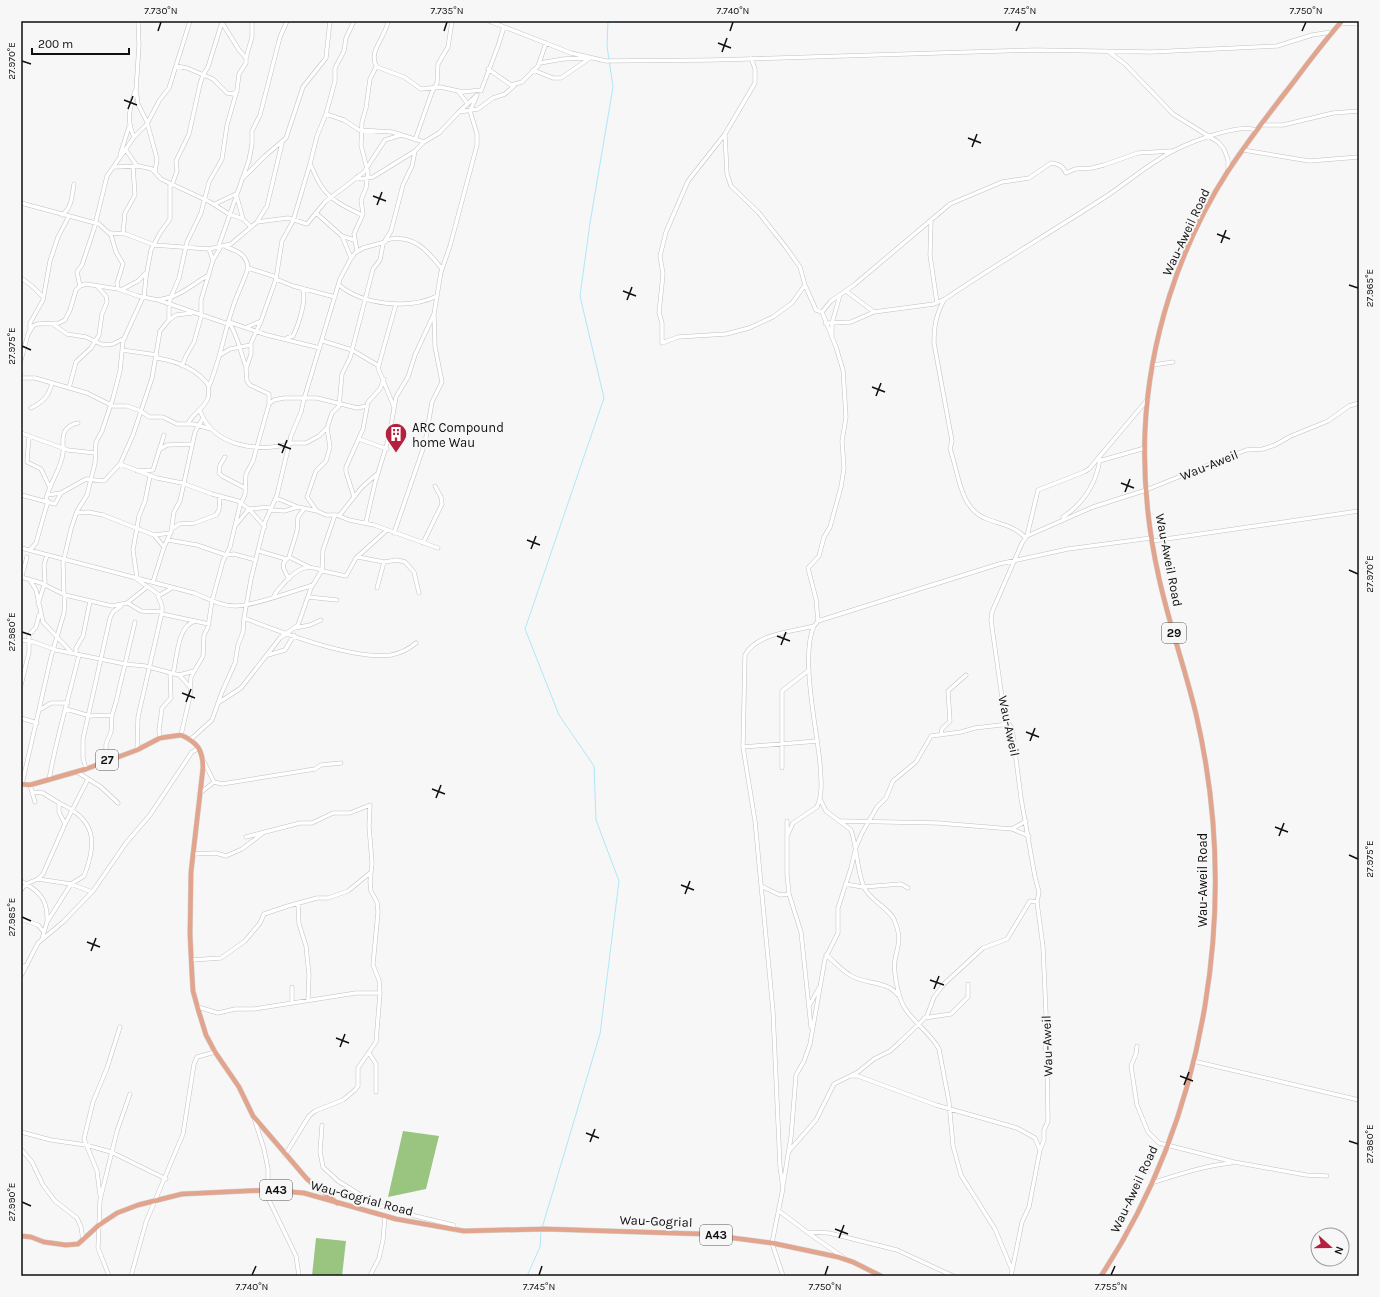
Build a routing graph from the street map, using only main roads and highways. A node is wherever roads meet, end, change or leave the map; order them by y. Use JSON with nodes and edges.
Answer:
{"nodes":[{"id":1,"x":1341,"y":22,"type":"edge"},
{"id":2,"x":21,"y":784,"type":"edge"},
{"id":3,"x":338,"y":1203,"type":"junction"},
{"id":4,"x":543,"y":1229,"type":"joint"},
{"id":5,"x":21,"y":1236,"type":"edge"},
{"id":6,"x":881,"y":1276,"type":"edge"},
{"id":7,"x":1101,"y":1276,"type":"edge"}],
"edges":[{"from":1,"to":7,"type":"main road","name":"Wau-Aweil Road","number":"29"},
{"from":2,"to":3,"type":"main road","number":"27"},
{"from":3,"to":4,"type":"main road","name":"Wau-Gogrial Road","number":"A43"},
{"from":3,"to":5,"type":"main road","name":"Wau-Gogrial Road","number":"A43"},
{"from":4,"to":6,"type":"main road","name":"Wau-Gogrial","number":"A43"}]}
